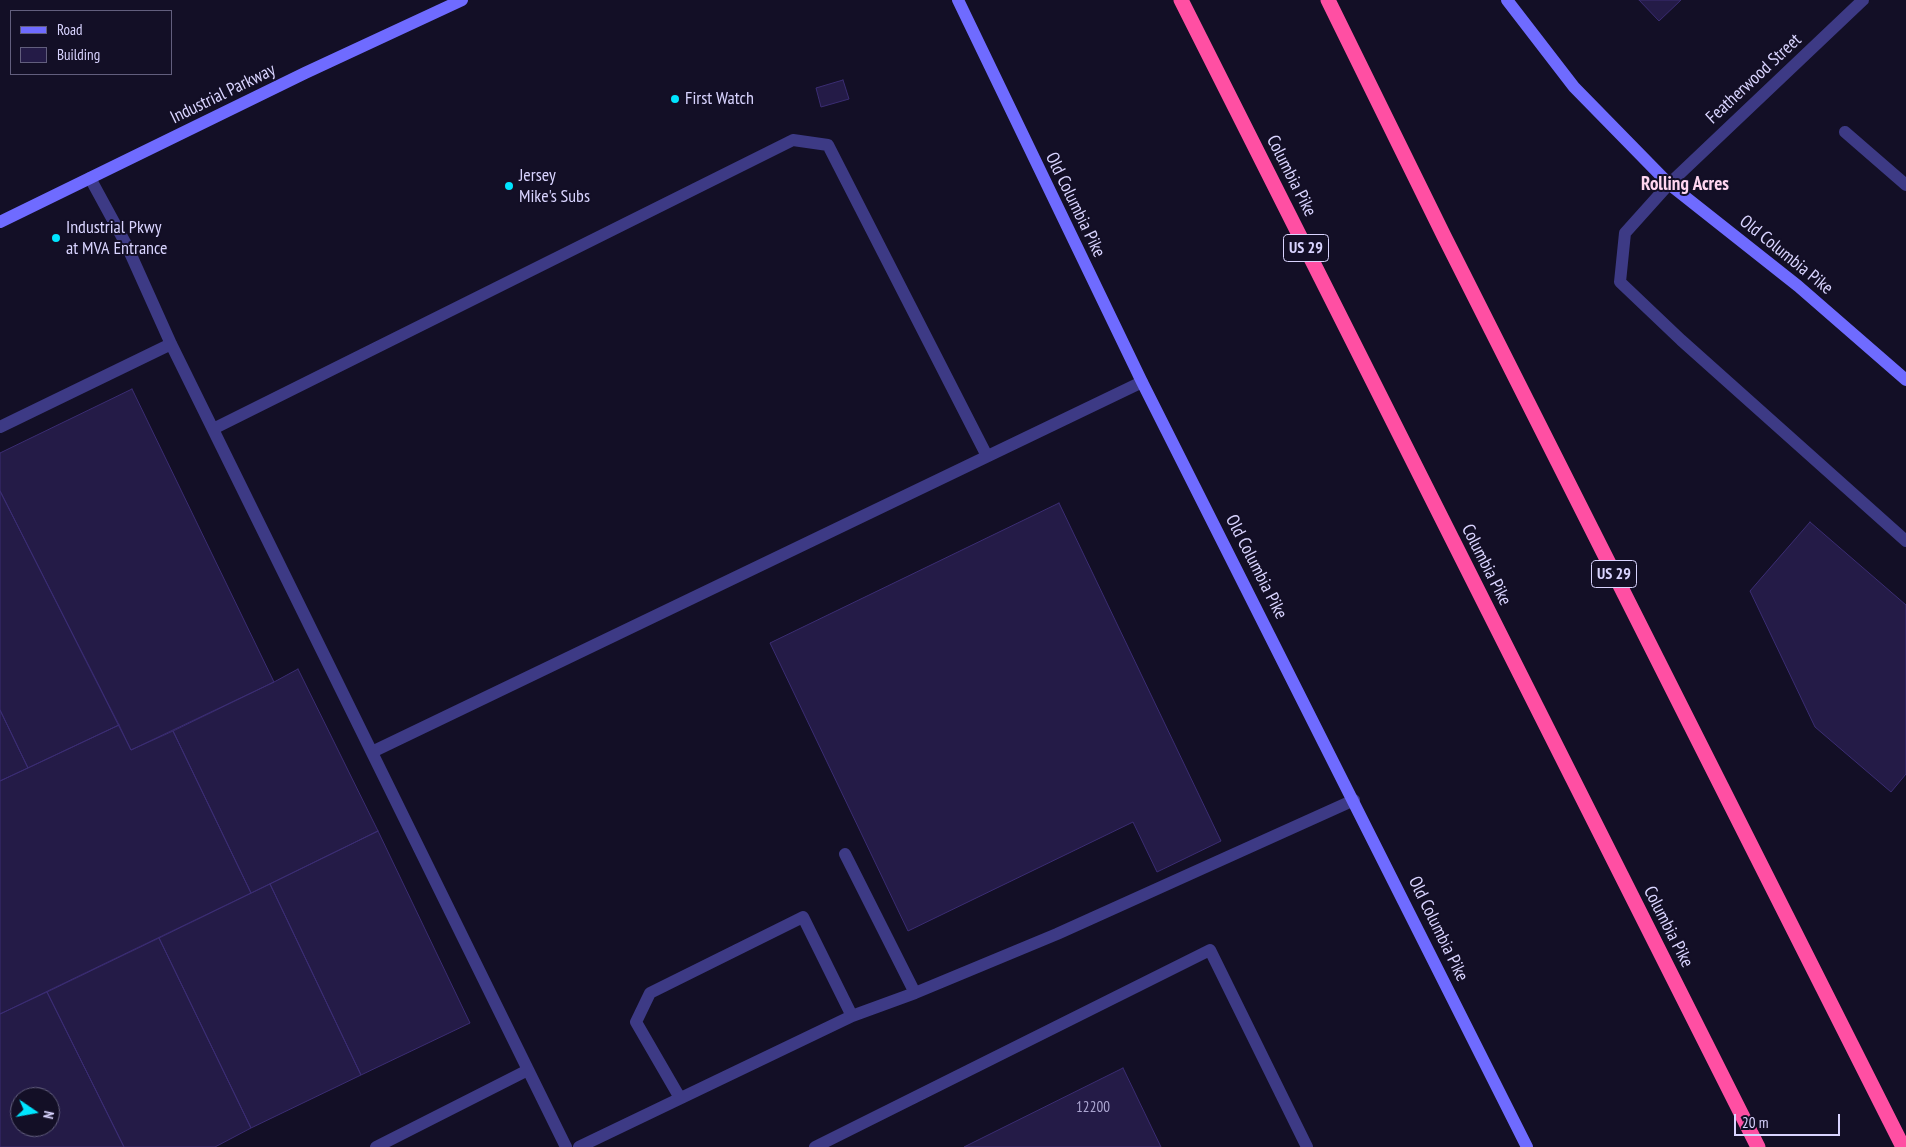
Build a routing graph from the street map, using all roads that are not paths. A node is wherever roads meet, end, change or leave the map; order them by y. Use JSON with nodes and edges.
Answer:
{"nodes":[{"id":1,"x":462,"y":0,"type":"edge"},
{"id":2,"x":958,"y":0,"type":"edge"},
{"id":3,"x":1181,"y":0,"type":"edge"},
{"id":4,"x":1328,"y":0,"type":"edge"},
{"id":5,"x":1507,"y":0,"type":"edge"},
{"id":6,"x":1863,"y":0,"type":"edge"},
{"id":7,"x":1846,"y":132,"type":"dead end"},
{"id":8,"x":90,"y":178,"type":"junction"},
{"id":9,"x":1669,"y":184,"type":"junction"},
{"id":10,"x":1906,"y":185,"type":"edge"},
{"id":11,"x":0,"y":222,"type":"edge"},
{"id":12,"x":171,"y":344,"type":"junction"},
{"id":13,"x":1906,"y":380,"type":"edge"},
{"id":14,"x":1142,"y":382,"type":"junction"},
{"id":15,"x":0,"y":427,"type":"edge"},
{"id":16,"x":213,"y":429,"type":"junction"},
{"id":17,"x":987,"y":456,"type":"junction"},
{"id":18,"x":1906,"y":541,"type":"edge"},
{"id":19,"x":372,"y":752,"type":"junction"},
{"id":20,"x":1354,"y":800,"type":"junction"},
{"id":21,"x":845,"y":854,"type":"dead end"},
{"id":22,"x":915,"y":993,"type":"junction"},
{"id":23,"x":852,"y":1016,"type":"junction"},
{"id":24,"x":528,"y":1070,"type":"junction"},
{"id":25,"x":680,"y":1098,"type":"junction"},
{"id":26,"x":376,"y":1147,"type":"edge"},
{"id":27,"x":566,"y":1147,"type":"edge"},
{"id":28,"x":579,"y":1147,"type":"edge"},
{"id":29,"x":816,"y":1147,"type":"edge"},
{"id":30,"x":1308,"y":1147,"type":"edge"},
{"id":31,"x":1527,"y":1147,"type":"edge"},
{"id":32,"x":1758,"y":1147,"type":"edge"},
{"id":33,"x":1904,"y":1147,"type":"edge"}],
"edges":[{"from":1,"to":8,"type":"street","name":"Industrial Parkway"},
{"from":2,"to":14,"type":"street","name":"Old Columbia Pike"},
{"from":3,"to":32,"type":"highway","name":"Columbia Pike","number":"US 29"},
{"from":4,"to":33,"type":"highway","number":"US 29"},
{"from":5,"to":9,"type":"street","name":"Old Columbia Pike"},
{"from":6,"to":9,"type":"street","name":"Featherwood Street"},
{"from":7,"to":10,"type":"street"},
{"from":8,"to":11,"type":"street","name":"Industrial Parkway"},
{"from":8,"to":12,"type":"street"},
{"from":9,"to":13,"type":"street","name":"Old Columbia Pike"},
{"from":9,"to":18,"type":"street","name":"Featherwood Street"},
{"from":12,"to":15,"type":"street"},
{"from":12,"to":16,"type":"street"},
{"from":14,"to":17,"type":"street"},
{"from":14,"to":20,"type":"street","name":"Old Columbia Pike"},
{"from":16,"to":17,"type":"street"},
{"from":16,"to":19,"type":"street"},
{"from":17,"to":19,"type":"street"},
{"from":19,"to":24,"type":"street"},
{"from":20,"to":22,"type":"street"},
{"from":20,"to":31,"type":"street","name":"Old Columbia Pike"},
{"from":21,"to":22,"type":"street"},
{"from":22,"to":23,"type":"street"},
{"from":23,"to":25,"type":"street"},
{"from":23,"to":25,"type":"street"},
{"from":24,"to":26,"type":"street"},
{"from":24,"to":27,"type":"street"},
{"from":25,"to":28,"type":"street"},
{"from":29,"to":30,"type":"street"}]}
